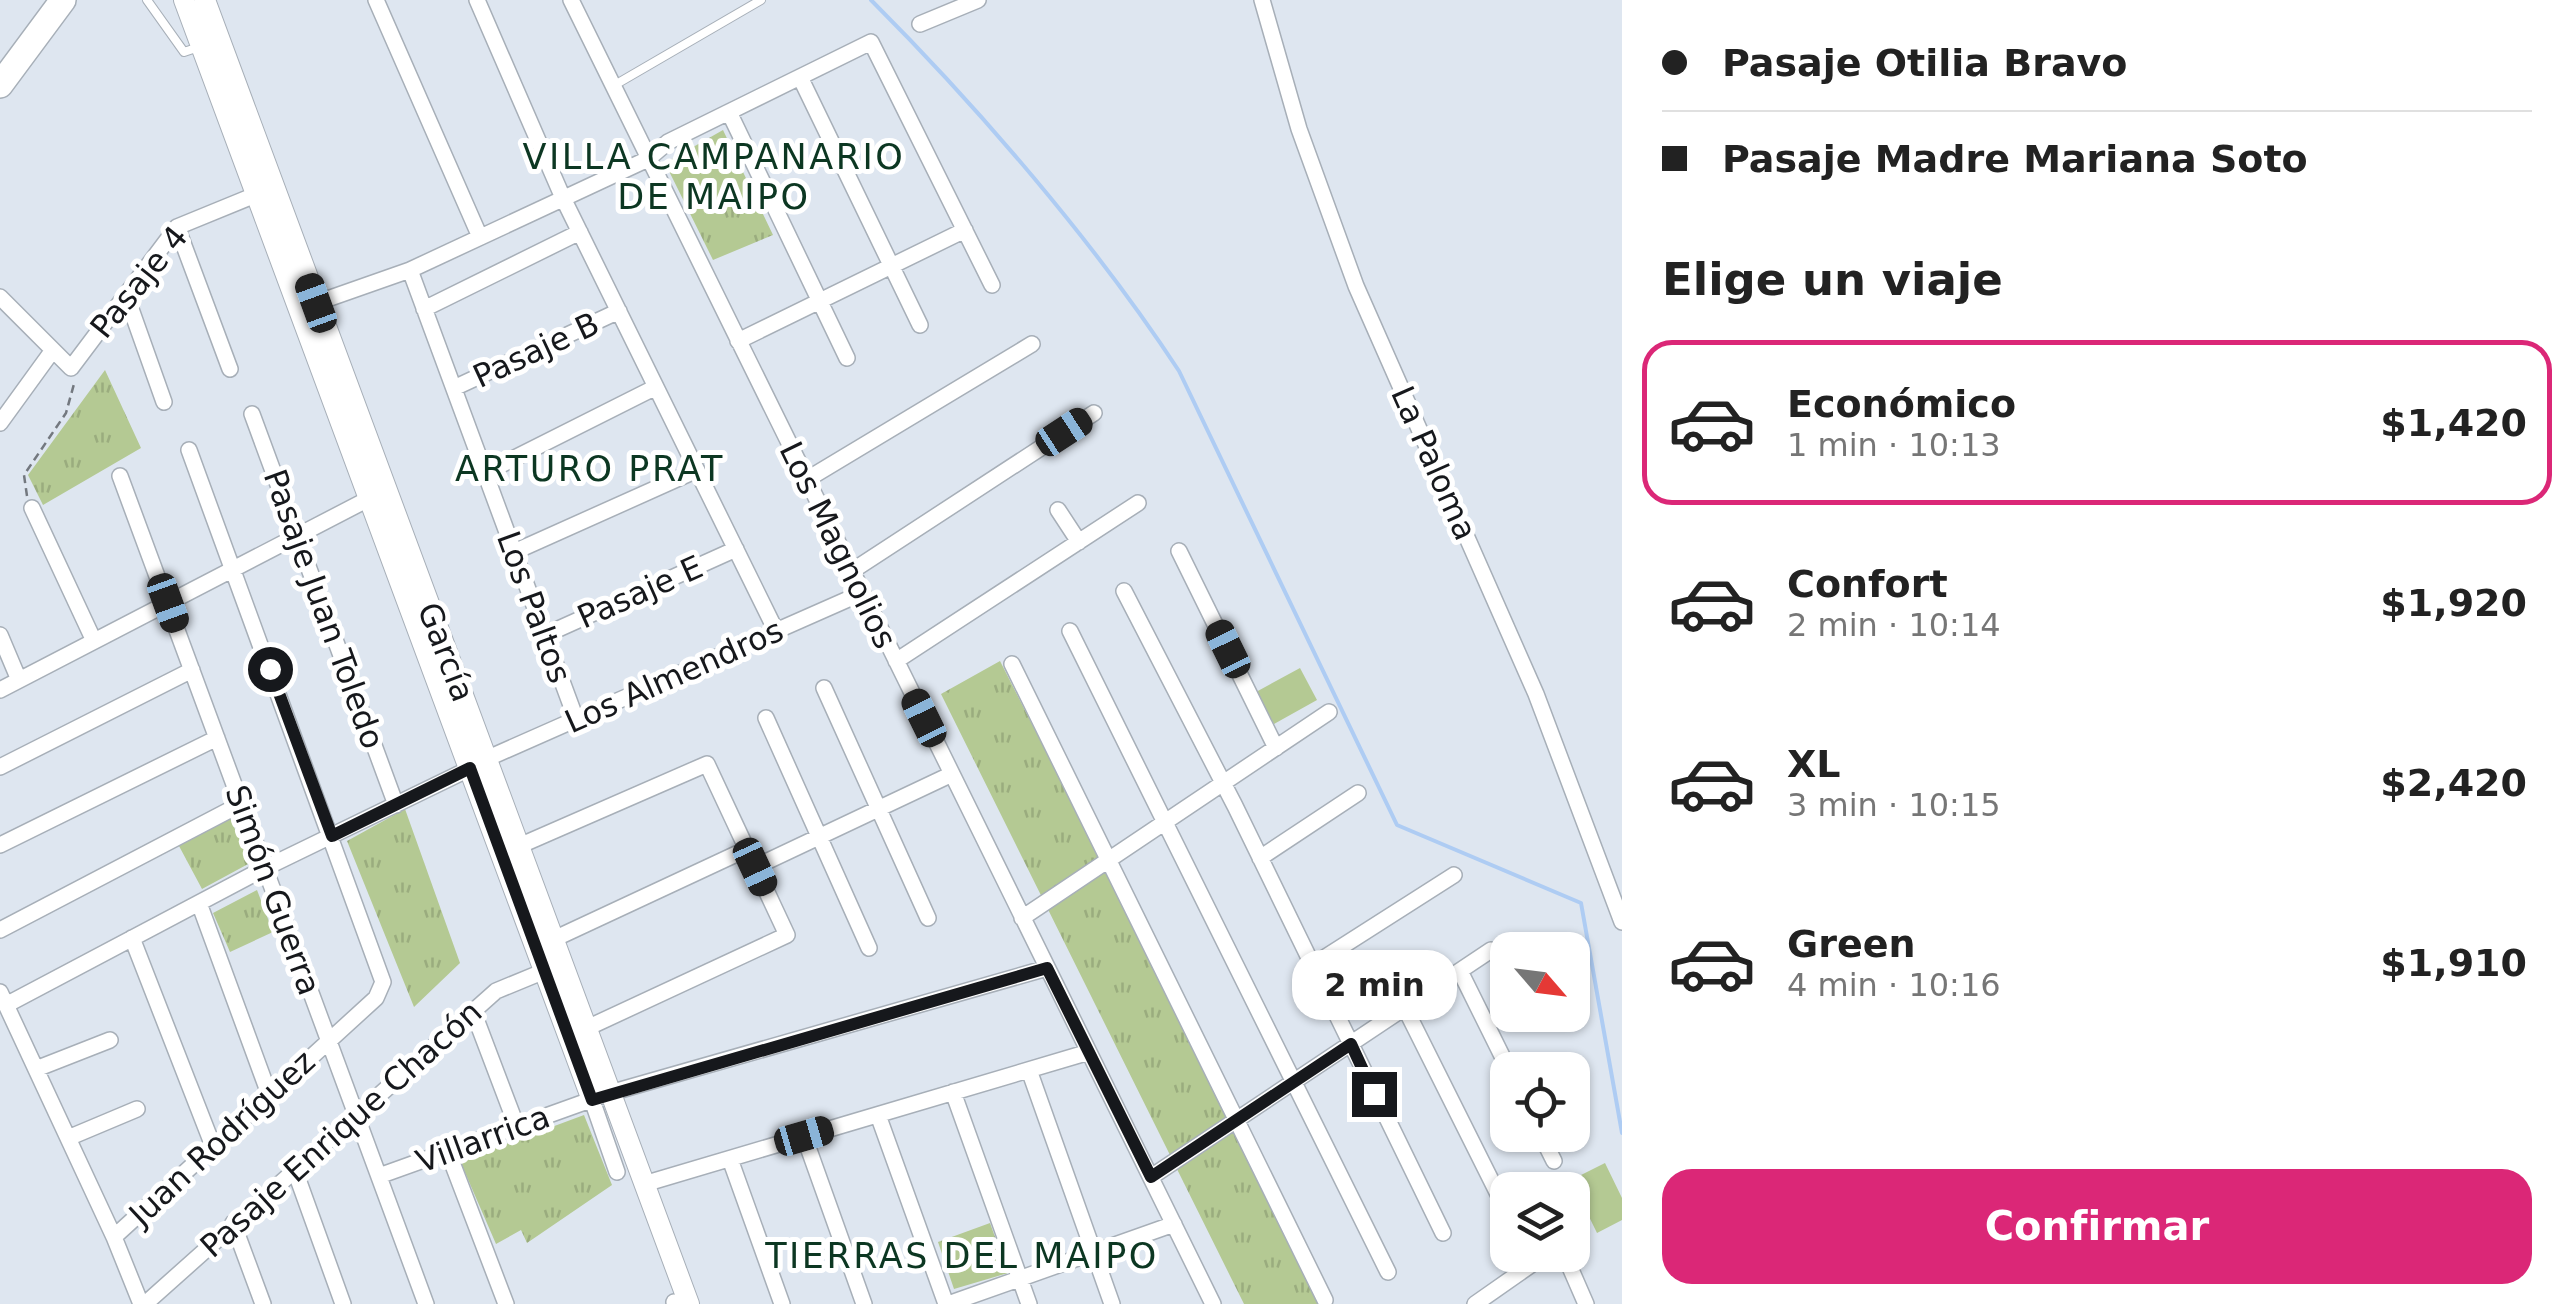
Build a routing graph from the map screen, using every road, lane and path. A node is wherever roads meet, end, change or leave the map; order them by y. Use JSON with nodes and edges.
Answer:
{"nodes":[{"id":1,"x":62,"y":0,"type":"edge"},
{"id":2,"x":147,"y":0,"type":"edge"},
{"id":3,"x":184,"y":0,"type":"edge"},
{"id":4,"x":205,"y":0,"type":"edge"},
{"id":5,"x":395,"y":0,"type":"edge"},
{"id":6,"x":477,"y":0,"type":"edge"},
{"id":7,"x":572,"y":0,"type":"edge"},
{"id":8,"x":761,"y":0,"type":"edge"},
{"id":9,"x":936,"y":0,"type":"edge"},
{"id":10,"x":978,"y":0,"type":"edge"},
{"id":11,"x":1262,"y":0,"type":"edge"},
{"id":12,"x":377,"y":2,"type":"edge"},
{"id":13,"x":948,"y":12,"type":"junction"},
{"id":14,"x":920,"y":24,"type":"dead end"},
{"id":15,"x":201,"y":46,"type":"junction"},
{"id":16,"x":800,"y":77,"type":"junction"},
{"id":17,"x":0,"y":85,"type":"edge"},
{"id":18,"x":613,"y":86,"type":"junction"},
{"id":19,"x":729,"y":112,"type":"junction"},
{"id":20,"x":648,"y":159,"type":"junction"},
{"id":21,"x":265,"y":192,"type":"junction"},
{"id":22,"x":564,"y":198,"type":"junction"},
{"id":23,"x":178,"y":227,"type":"junction"},
{"id":24,"x":965,"y":230,"type":"junction"},
{"id":25,"x":580,"y":232,"type":"junction"},
{"id":26,"x":480,"y":237,"type":"junction"},
{"id":27,"x":892,"y":265,"type":"junction"},
{"id":28,"x":410,"y":270,"type":"junction"},
{"id":29,"x":992,"y":285,"type":"dead end"},
{"id":30,"x":126,"y":294,"type":"junction"},
{"id":31,"x":0,"y":298,"type":"edge"},
{"id":32,"x":819,"y":300,"type":"junction"},
{"id":33,"x":316,"y":303,"type":"junction"},
{"id":34,"x":424,"y":309,"type":"junction"},
{"id":35,"x":619,"y":311,"type":"junction"},
{"id":36,"x":920,"y":325,"type":"dead end"},
{"id":37,"x":738,"y":341,"type":"junction"},
{"id":38,"x":1032,"y":344,"type":"dead end"},
{"id":39,"x":53,"y":350,"type":"junction"},
{"id":40,"x":846,"y":358,"type":"dead end"},
{"id":41,"x":71,"y":368,"type":"junction"},
{"id":42,"x":230,"y":369,"type":"dead end"},
{"id":43,"x":454,"y":388,"type":"junction"},
{"id":44,"x":656,"y":388,"type":"junction"},
{"id":45,"x":164,"y":402,"type":"dead end"},
{"id":46,"x":1094,"y":412,"type":"dead end"},
{"id":47,"x":252,"y":414,"type":"dead end"},
{"id":48,"x":0,"y":423,"type":"edge"},
{"id":49,"x":189,"y":450,"type":"dead end"},
{"id":50,"x":697,"y":470,"type":"junction"},
{"id":51,"x":485,"y":472,"type":"junction"},
{"id":52,"x":120,"y":476,"type":"dead end"},
{"id":53,"x":806,"y":480,"type":"junction"},
{"id":54,"x":377,"y":494,"type":"junction"},
{"id":55,"x":1138,"y":504,"type":"dead end"},
{"id":56,"x":32,"y":508,"type":"joint"},
{"id":57,"x":1058,"y":510,"type":"dead end"},
{"id":58,"x":296,"y":536,"type":"junction"},
{"id":59,"x":1078,"y":542,"type":"junction"},
{"id":60,"x":736,"y":549,"type":"junction"},
{"id":61,"x":1179,"y":551,"type":"dead end"},
{"id":62,"x":514,"y":552,"type":"junction"},
{"id":63,"x":233,"y":569,"type":"junction"},
{"id":64,"x":852,"y":572,"type":"junction"},
{"id":65,"x":1124,"y":591,"type":"dead end"},
{"id":66,"x":862,"y":592,"type":"junction"},
{"id":67,"x":168,"y":603,"type":"junction"},
{"id":68,"x":776,"y":630,"type":"junction"},
{"id":69,"x":1070,"y":631,"type":"dead end"},
{"id":70,"x":545,"y":635,"type":"junction"},
{"id":71,"x":0,"y":636,"type":"edge"},
{"id":72,"x":94,"y":641,"type":"junction"},
{"id":73,"x":896,"y":662,"type":"junction"},
{"id":74,"x":1012,"y":664,"type":"dead end"},
{"id":75,"x":192,"y":670,"type":"junction"},
{"id":76,"x":19,"y":680,"type":"junction"},
{"id":77,"x":824,"y":688,"type":"dead end"},
{"id":78,"x":0,"y":690,"type":"edge"},
{"id":79,"x":1329,"y":712,"type":"dead end"},
{"id":80,"x":766,"y":718,"type":"dead end"},
{"id":81,"x":576,"y":719,"type":"junction"},
{"id":82,"x":217,"y":738,"type":"junction"},
{"id":83,"x":1276,"y":748,"type":"junction"},
{"id":84,"x":478,"y":764,"type":"junction"},
{"id":85,"x":0,"y":767,"type":"edge"},
{"id":86,"x":952,"y":774,"type":"junction"},
{"id":87,"x":1222,"y":784,"type":"junction"},
{"id":88,"x":1358,"y":793,"type":"dead end"},
{"id":89,"x":241,"y":804,"type":"junction"},
{"id":90,"x":396,"y":804,"type":"junction"},
{"id":91,"x":879,"y":809,"type":"junction"},
{"id":92,"x":1164,"y":822,"type":"junction"},
{"id":93,"x":332,"y":836,"type":"junction"},
{"id":94,"x":819,"y":837,"type":"junction"},
{"id":95,"x":0,"y":845,"type":"edge"},
{"id":96,"x":519,"y":846,"type":"junction"},
{"id":97,"x":747,"y":849,"type":"junction"},
{"id":98,"x":1260,"y":858,"type":"junction"},
{"id":99,"x":1108,"y":860,"type":"junction"},
{"id":100,"x":755,"y":867,"type":"junction"},
{"id":101,"x":265,"y":868,"type":"junction"},
{"id":102,"x":1454,"y":874,"type":"dead end"},
{"id":103,"x":200,"y":902,"type":"junction"},
{"id":104,"x":928,"y":918,"type":"dead end"},
{"id":105,"x":1022,"y":918,"type":"junction"},
{"id":106,"x":1622,"y":922,"type":"edge"},
{"id":107,"x":0,"y":930,"type":"edge"},
{"id":108,"x":132,"y":938,"type":"junction"},
{"id":109,"x":554,"y":939,"type":"junction"},
{"id":110,"x":869,"y":948,"type":"dead end"},
{"id":111,"x":1490,"y":951,"type":"edge"},
{"id":112,"x":1314,"y":964,"type":"junction"},
{"id":113,"x":1047,"y":968,"type":"junction"},
{"id":114,"x":547,"y":970,"type":"junction"},
{"id":115,"x":1460,"y":971,"type":"junction"},
{"id":116,"x":3,"y":998,"type":"edge"},
{"id":117,"x":1404,"y":1008,"type":"junction"},
{"id":118,"x":474,"y":1010,"type":"junction"},
{"id":119,"x":587,"y":1028,"type":"junction"},
{"id":120,"x":110,"y":1040,"type":"dead end"},
{"id":121,"x":328,"y":1040,"type":"junction"},
{"id":122,"x":1351,"y":1044,"type":"junction"},
{"id":123,"x":1089,"y":1052,"type":"junction"},
{"id":124,"x":1500,"y":1052,"type":"edge"},
{"id":125,"x":36,"y":1069,"type":"junction"},
{"id":126,"x":1028,"y":1070,"type":"junction"},
{"id":127,"x":1293,"y":1082,"type":"junction"},
{"id":128,"x":953,"y":1092,"type":"junction"},
{"id":129,"x":270,"y":1094,"type":"junction"},
{"id":130,"x":601,"y":1097,"type":"junction"},
{"id":131,"x":137,"y":1109,"type":"dead end"},
{"id":132,"x":356,"y":1113,"type":"junction"},
{"id":133,"x":878,"y":1115,"type":"junction"},
{"id":134,"x":1236,"y":1120,"type":"junction"},
{"id":135,"x":517,"y":1127,"type":"junction"},
{"id":136,"x":804,"y":1136,"type":"junction"},
{"id":137,"x":68,"y":1138,"type":"junction"},
{"id":138,"x":213,"y":1146,"type":"junction"},
{"id":139,"x":448,"y":1152,"type":"junction"},
{"id":140,"x":1550,"y":1152,"type":"edge"},
{"id":141,"x":730,"y":1159,"type":"junction"},
{"id":142,"x":1554,"y":1160,"type":"dead end"},
{"id":143,"x":294,"y":1168,"type":"junction"},
{"id":144,"x":617,"y":1172,"type":"dead end"},
{"id":145,"x":379,"y":1176,"type":"junction"},
{"id":146,"x":1151,"y":1177,"type":"junction"},
{"id":147,"x":1490,"y":1178,"type":"edge"},
{"id":148,"x":644,"y":1184,"type":"junction"},
{"id":149,"x":233,"y":1223,"type":"junction"},
{"id":150,"x":1174,"y":1224,"type":"junction"},
{"id":151,"x":1443,"y":1233,"type":"dead end"},
{"id":152,"x":114,"y":1236,"type":"junction"},
{"id":153,"x":1093,"y":1252,"type":"junction"},
{"id":154,"x":1388,"y":1272,"type":"dead end"},
{"id":155,"x":1522,"y":1272,"type":"edge"},
{"id":156,"x":1572,"y":1272,"type":"edge"},
{"id":157,"x":1020,"y":1278,"type":"junction"},
{"id":158,"x":1325,"y":1300,"type":"dead end"},
{"id":159,"x":679,"y":1303,"type":"edge"},
{"id":160,"x":143,"y":1304,"type":"edge"},
{"id":161,"x":263,"y":1304,"type":"edge"},
{"id":162,"x":344,"y":1304,"type":"edge"},
{"id":163,"x":426,"y":1304,"type":"edge"},
{"id":164,"x":506,"y":1304,"type":"edge"},
{"id":165,"x":782,"y":1304,"type":"edge"},
{"id":166,"x":864,"y":1304,"type":"edge"},
{"id":167,"x":947,"y":1304,"type":"edge"},
{"id":168,"x":1029,"y":1304,"type":"edge"},
{"id":169,"x":1112,"y":1304,"type":"edge"},
{"id":170,"x":1213,"y":1304,"type":"edge"},
{"id":171,"x":1476,"y":1304,"type":"edge"},
{"id":172,"x":1586,"y":1304,"type":"edge"}],
"edges":[{"from":1,"to":17,"type":"main road"},
{"from":2,"to":15,"type":"lane"},
{"from":3,"to":15,"type":"street","name":"García"},
{"from":4,"to":21,"type":"street","name":"García"},
{"from":5,"to":12,"type":"street"},
{"from":6,"to":22,"type":"street"},
{"from":7,"to":18,"type":"street","name":"Los Magnolios"},
{"from":8,"to":18,"type":"lane"},
{"from":9,"to":13,"type":"street"},
{"from":10,"to":13,"type":"street"},
{"from":11,"to":106,"type":"street","name":"La Paloma"},
{"from":12,"to":26,"type":"street"},
{"from":13,"to":14,"type":"street"},
{"from":15,"to":21,"type":"street","name":"García"},
{"from":16,"to":19,"type":"street"},
{"from":16,"to":24,"type":"street"},
{"from":16,"to":27,"type":"street"},
{"from":18,"to":20,"type":"street","name":"Los Magnolios"},
{"from":19,"to":20,"type":"street"},
{"from":19,"to":32,"type":"street"},
{"from":20,"to":22,"type":"street"},
{"from":20,"to":37,"type":"street","name":"Los Magnolios"},
{"from":21,"to":23,"type":"street","name":"Pasaje 4"},
{"from":21,"to":33,"type":"street","name":"García"},
{"from":21,"to":54,"type":"street","name":"García"},
{"from":22,"to":25,"type":"street"},
{"from":22,"to":26,"type":"street"},
{"from":23,"to":30,"type":"street","name":"Pasaje 4"},
{"from":23,"to":42,"type":"street"},
{"from":24,"to":27,"type":"street"},
{"from":24,"to":29,"type":"street"},
{"from":25,"to":34,"type":"street"},
{"from":25,"to":35,"type":"street"},
{"from":26,"to":28,"type":"street"},
{"from":27,"to":32,"type":"street"},
{"from":27,"to":36,"type":"street"},
{"from":28,"to":33,"type":"street"},
{"from":28,"to":34,"type":"street","name":"Los Paltos"},
{"from":30,"to":41,"type":"street","name":"Pasaje 4"},
{"from":30,"to":45,"type":"street"},
{"from":31,"to":39,"type":"street"},
{"from":32,"to":37,"type":"street"},
{"from":32,"to":40,"type":"street"},
{"from":33,"to":54,"type":"street","name":"García"},
{"from":34,"to":43,"type":"street","name":"Los Paltos"},
{"from":35,"to":43,"type":"street","name":"Pasaje B"},
{"from":35,"to":44,"type":"street"},
{"from":37,"to":53,"type":"street","name":"Los Magnolios"},
{"from":38,"to":53,"type":"street"},
{"from":39,"to":41,"type":"street"},
{"from":39,"to":48,"type":"street"},
{"from":41,"to":56,"type":"path"},
{"from":43,"to":51,"type":"street","name":"Los Paltos"},
{"from":44,"to":50,"type":"street"},
{"from":44,"to":51,"type":"street"},
{"from":46,"to":64,"type":"street"},
{"from":47,"to":58,"type":"street","name":"Pasaje Juan Toledo"},
{"from":49,"to":63,"type":"street"},
{"from":50,"to":60,"type":"street"},
{"from":50,"to":62,"type":"street"},
{"from":51,"to":62,"type":"street","name":"Los Paltos"},
{"from":52,"to":67,"type":"street","name":"Simón Guerra"},
{"from":53,"to":64,"type":"street","name":"Los Magnolios"},
{"from":54,"to":58,"type":"street"},
{"from":54,"to":84,"type":"street","name":"García"},
{"from":55,"to":59,"type":"street"},
{"from":56,"to":72,"type":"street"},
{"from":57,"to":59,"type":"street"},
{"from":58,"to":63,"type":"street"},
{"from":58,"to":90,"type":"street","name":"Pasaje Juan Toledo"},
{"from":59,"to":73,"type":"street"},
{"from":60,"to":68,"type":"street"},
{"from":60,"to":70,"type":"street","name":"Pasaje E"},
{"from":61,"to":83,"type":"street"},
{"from":62,"to":70,"type":"street","name":"Los Paltos"},
{"from":63,"to":67,"type":"street"},
{"from":63,"to":93,"type":"street"},
{"from":64,"to":66,"type":"street","name":"Los Magnolios"},
{"from":65,"to":87,"type":"street"},
{"from":66,"to":68,"type":"street","name":"Los Almendros"},
{"from":66,"to":73,"type":"street","name":"Los Magnolios"},
{"from":67,"to":72,"type":"street"},
{"from":67,"to":75,"type":"street","name":"Simón Guerra"},
{"from":68,"to":81,"type":"street","name":"Los Almendros"},
{"from":69,"to":92,"type":"street"},
{"from":70,"to":81,"type":"street","name":"Los Paltos"},
{"from":71,"to":76,"type":"street"},
{"from":72,"to":76,"type":"street"},
{"from":73,"to":86,"type":"street","name":"Los Magnolios"},
{"from":74,"to":99,"type":"street"},
{"from":75,"to":82,"type":"street","name":"Simón Guerra"},
{"from":75,"to":85,"type":"street"},
{"from":76,"to":78,"type":"street"},
{"from":77,"to":91,"type":"street"},
{"from":79,"to":83,"type":"street"},
{"from":80,"to":94,"type":"street"},
{"from":81,"to":84,"type":"street","name":"Los Almendros"},
{"from":82,"to":89,"type":"street","name":"Simón Guerra"},
{"from":82,"to":95,"type":"street"},
{"from":83,"to":87,"type":"street"},
{"from":84,"to":90,"type":"street","name":"Los Almendros"},
{"from":84,"to":96,"type":"street","name":"García"},
{"from":84,"to":114,"type":"street","name":"García"},
{"from":86,"to":91,"type":"street"},
{"from":86,"to":105,"type":"street","name":"Los Magnolios"},
{"from":87,"to":92,"type":"street"},
{"from":87,"to":98,"type":"street"},
{"from":88,"to":98,"type":"street"},
{"from":89,"to":101,"type":"street","name":"Simón Guerra"},
{"from":89,"to":107,"type":"street"},
{"from":90,"to":93,"type":"street","name":"Los Almendros"},
{"from":91,"to":94,"type":"street"},
{"from":91,"to":104,"type":"street"},
{"from":92,"to":99,"type":"street"},
{"from":92,"to":127,"type":"street"},
{"from":93,"to":101,"type":"street","name":"Los Almendros"},
{"from":93,"to":121,"type":"street","name":"Juan Rodríguez"},
{"from":94,"to":100,"type":"street"},
{"from":94,"to":110,"type":"street"},
{"from":96,"to":97,"type":"street"},
{"from":96,"to":109,"type":"street","name":"García"},
{"from":97,"to":100,"type":"street"},
{"from":97,"to":109,"type":"street"},
{"from":98,"to":112,"type":"street"},
{"from":99,"to":105,"type":"street"},
{"from":99,"to":134,"type":"street"},
{"from":100,"to":119,"type":"street"},
{"from":101,"to":103,"type":"street","name":"Los Almendros"},
{"from":101,"to":121,"type":"street","name":"Simón Guerra"},
{"from":102,"to":112,"type":"street"},
{"from":103,"to":108,"type":"street","name":"Los Almendros"},
{"from":103,"to":129,"type":"street"},
{"from":105,"to":113,"type":"street","name":"Los Magnolios"},
{"from":108,"to":116,"type":"street","name":"Los Almendros"},
{"from":108,"to":138,"type":"street"},
{"from":109,"to":119,"type":"street","name":"García"},
{"from":111,"to":115,"type":"street"},
{"from":112,"to":122,"type":"street"},
{"from":113,"to":123,"type":"street","name":"Los Magnolios"},
{"from":113,"to":130,"type":"street","name":"Villarrica"},
{"from":114,"to":118,"type":"street","name":"Pasaje Enrique Chacón"},
{"from":114,"to":130,"type":"street","name":"García"},
{"from":115,"to":117,"type":"street"},
{"from":115,"to":124,"type":"street"},
{"from":116,"to":125,"type":"street"},
{"from":117,"to":122,"type":"street"},
{"from":117,"to":147,"type":"street"},
{"from":118,"to":132,"type":"street","name":"Pasaje Enrique Chacón"},
{"from":118,"to":135,"type":"street"},
{"from":119,"to":130,"type":"street","name":"García"},
{"from":120,"to":125,"type":"street"},
{"from":121,"to":129,"type":"street","name":"Juan Rodríguez"},
{"from":121,"to":132,"type":"street","name":"Simón Guerra"},
{"from":122,"to":127,"type":"street"},
{"from":122,"to":151,"type":"street"},
{"from":123,"to":126,"type":"street"},
{"from":123,"to":146,"type":"street","name":"Los Magnolios"},
{"from":125,"to":137,"type":"street"},
{"from":126,"to":128,"type":"street"},
{"from":126,"to":153,"type":"street"},
{"from":127,"to":134,"type":"street"},
{"from":127,"to":154,"type":"street"},
{"from":128,"to":133,"type":"street"},
{"from":128,"to":157,"type":"street"},
{"from":129,"to":138,"type":"street","name":"Juan Rodríguez"},
{"from":130,"to":135,"type":"street","name":"Villarrica"},
{"from":130,"to":144,"type":"street","name":"García"},
{"from":130,"to":148,"type":"street","name":"García"},
{"from":131,"to":137,"type":"street"},
{"from":132,"to":143,"type":"street","name":"Pasaje Enrique Chacón"},
{"from":132,"to":145,"type":"street","name":"Simón Guerra"},
{"from":133,"to":136,"type":"street"},
{"from":133,"to":167,"type":"street"},
{"from":134,"to":146,"type":"street"},
{"from":134,"to":158,"type":"street"},
{"from":135,"to":139,"type":"street","name":"Villarrica"},
{"from":136,"to":141,"type":"street"},
{"from":136,"to":166,"type":"street"},
{"from":137,"to":152,"type":"street"},
{"from":138,"to":152,"type":"street","name":"Juan Rodríguez"},
{"from":139,"to":145,"type":"street","name":"Villarrica"},
{"from":139,"to":164,"type":"street"},
{"from":140,"to":142,"type":"street"},
{"from":141,"to":148,"type":"street"},
{"from":141,"to":165,"type":"street"},
{"from":143,"to":149,"type":"street","name":"Pasaje Enrique Chacón"},
{"from":143,"to":162,"type":"street"},
{"from":145,"to":163,"type":"street","name":"Simón Guerra"},
{"from":146,"to":150,"type":"street","name":"Los Magnolios"},
{"from":148,"to":159,"type":"street","name":"García"},
{"from":149,"to":160,"type":"street","name":"Pasaje Enrique Chacón"},
{"from":149,"to":161,"type":"street"},
{"from":150,"to":153,"type":"street"},
{"from":150,"to":170,"type":"street","name":"Los Magnolios"},
{"from":152,"to":160,"type":"street"},
{"from":153,"to":157,"type":"street"},
{"from":153,"to":169,"type":"street"},
{"from":155,"to":171,"type":"street"},
{"from":156,"to":172,"type":"street"},
{"from":157,"to":167,"type":"street"},
{"from":157,"to":168,"type":"street"}]}
